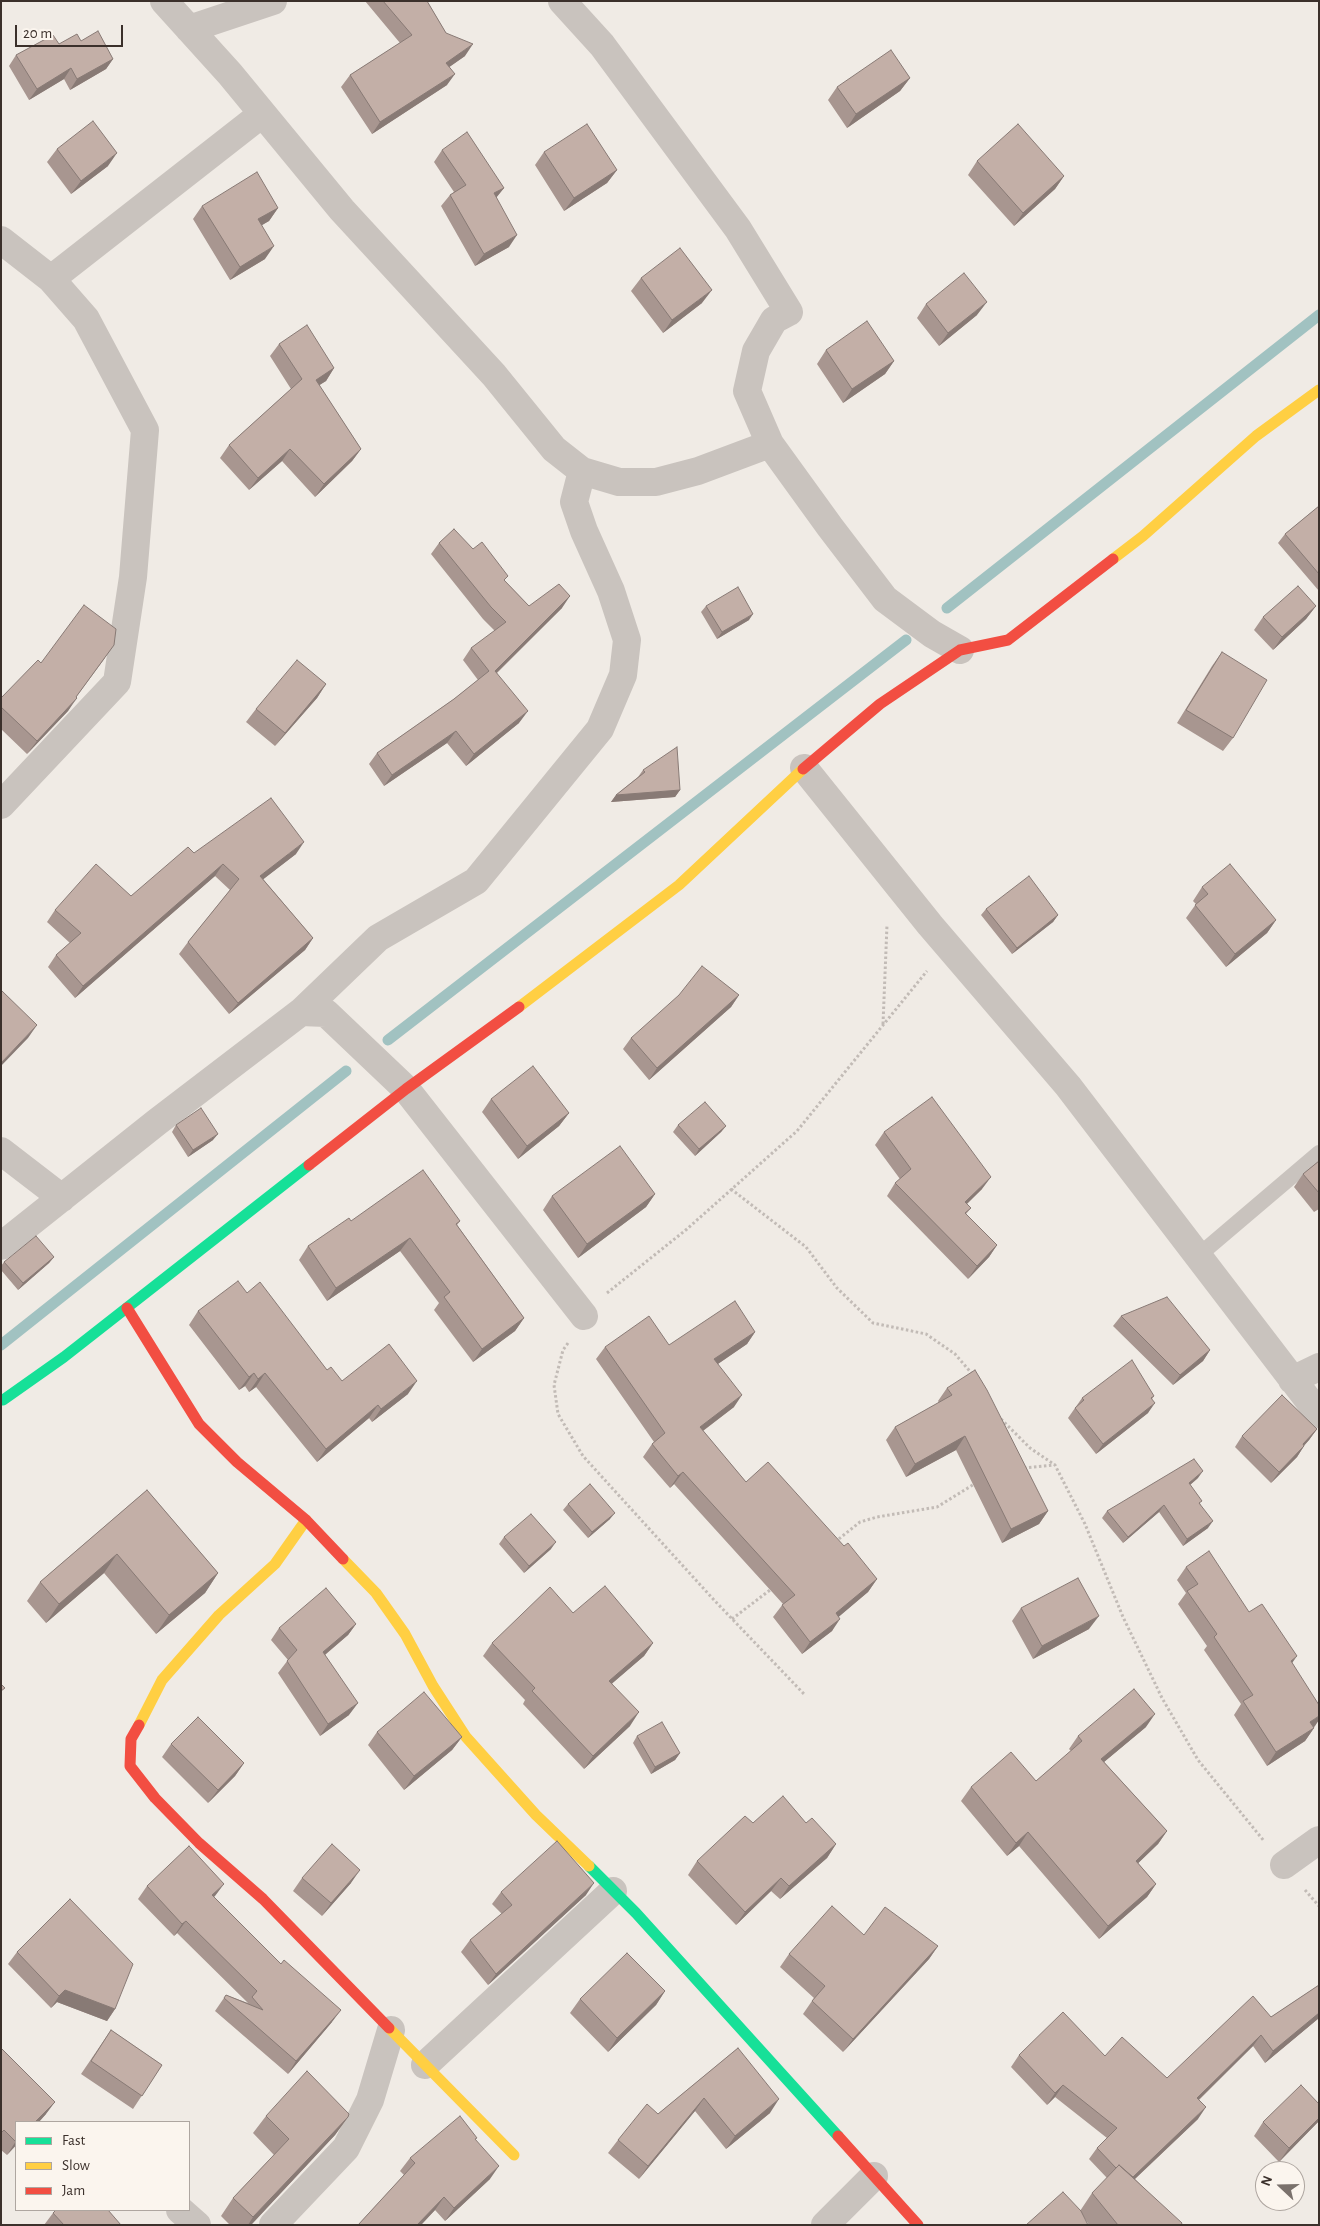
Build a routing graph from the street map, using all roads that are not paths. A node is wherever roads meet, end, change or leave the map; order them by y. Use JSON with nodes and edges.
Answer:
{"nodes":[{"id":1,"x":164,"y":1,"type":"edge"},
{"id":2,"x":273,"y":1,"type":"edge"},
{"id":3,"x":562,"y":1,"type":"edge"},
{"id":4,"x":189,"y":29,"type":"junction"},
{"id":5,"x":262,"y":114,"type":"junction"},
{"id":6,"x":1,"y":240,"type":"edge"},
{"id":7,"x":51,"y":279,"type":"junction"},
{"id":8,"x":1319,"y":390,"type":"edge"},
{"id":9,"x":770,"y":444,"type":"junction"},
{"id":10,"x":582,"y":471,"type":"junction"},
{"id":11,"x":960,"y":650,"type":"junction"},
{"id":12,"x":804,"y":768,"type":"junction"},
{"id":13,"x":1,"y":805,"type":"edge"},
{"id":14,"x":301,"y":1012,"type":"junction"},
{"id":15,"x":406,"y":1089,"type":"junction"},
{"id":16,"x":1,"y":1151,"type":"edge"},
{"id":17,"x":1319,"y":1152,"type":"edge"},
{"id":18,"x":62,"y":1198,"type":"junction"},
{"id":19,"x":1,"y":1246,"type":"edge"},
{"id":20,"x":1198,"y":1256,"type":"junction"},
{"id":21,"x":127,"y":1308,"type":"junction"},
{"id":22,"x":584,"y":1316,"type":"road end"},
{"id":23,"x":1319,"y":1367,"type":"edge"},
{"id":24,"x":1292,"y":1380,"type":"junction"},
{"id":25,"x":3,"y":1400,"type":"dead end"},
{"id":26,"x":1319,"y":1414,"type":"edge"},
{"id":27,"x":306,"y":1520,"type":"junction"},
{"id":28,"x":1319,"y":1840,"type":"edge"},
{"id":29,"x":1284,"y":1865,"type":"road end"},
{"id":30,"x":613,"y":1891,"type":"junction"},
{"id":31,"x":391,"y":2030,"type":"junction"},
{"id":32,"x":425,"y":2065,"type":"junction"},
{"id":33,"x":514,"y":2155,"type":"dead end"},
{"id":34,"x":874,"y":2176,"type":"junction"},
{"id":35,"x":181,"y":2211,"type":"edge"},
{"id":36,"x":197,"y":2225,"type":"edge"},
{"id":37,"x":273,"y":2225,"type":"edge"},
{"id":38,"x":825,"y":2225,"type":"edge"},
{"id":39,"x":918,"y":2225,"type":"edge"}],
"edges":[{"from":1,"to":4,"type":"street"},
{"from":2,"to":4,"type":"street"},
{"from":3,"to":9,"type":"street"},
{"from":4,"to":5,"type":"street"},
{"from":5,"to":7,"type":"street"},
{"from":5,"to":10,"type":"street"},
{"from":6,"to":7,"type":"street"},
{"from":7,"to":13,"type":"street"},
{"from":8,"to":11,"type":"street"},
{"from":9,"to":10,"type":"street"},
{"from":9,"to":11,"type":"street"},
{"from":10,"to":14,"type":"street"},
{"from":11,"to":12,"type":"street"},
{"from":12,"to":15,"type":"street"},
{"from":12,"to":20,"type":"street"},
{"from":14,"to":15,"type":"street"},
{"from":14,"to":18,"type":"street"},
{"from":15,"to":21,"type":"street"},
{"from":15,"to":22,"type":"street"},
{"from":16,"to":18,"type":"street"},
{"from":17,"to":20,"type":"lane"},
{"from":18,"to":19,"type":"street"},
{"from":20,"to":24,"type":"street"},
{"from":21,"to":25,"type":"street"},
{"from":21,"to":27,"type":"street"},
{"from":23,"to":24,"type":"street"},
{"from":24,"to":26,"type":"street"},
{"from":27,"to":30,"type":"street"},
{"from":27,"to":31,"type":"street"},
{"from":28,"to":29,"type":"street"},
{"from":30,"to":32,"type":"street"},
{"from":30,"to":34,"type":"street"},
{"from":31,"to":32,"type":"street"},
{"from":31,"to":37,"type":"street"},
{"from":32,"to":33,"type":"street"},
{"from":34,"to":38,"type":"street"},
{"from":34,"to":39,"type":"street"},
{"from":35,"to":36,"type":"street"}]}
